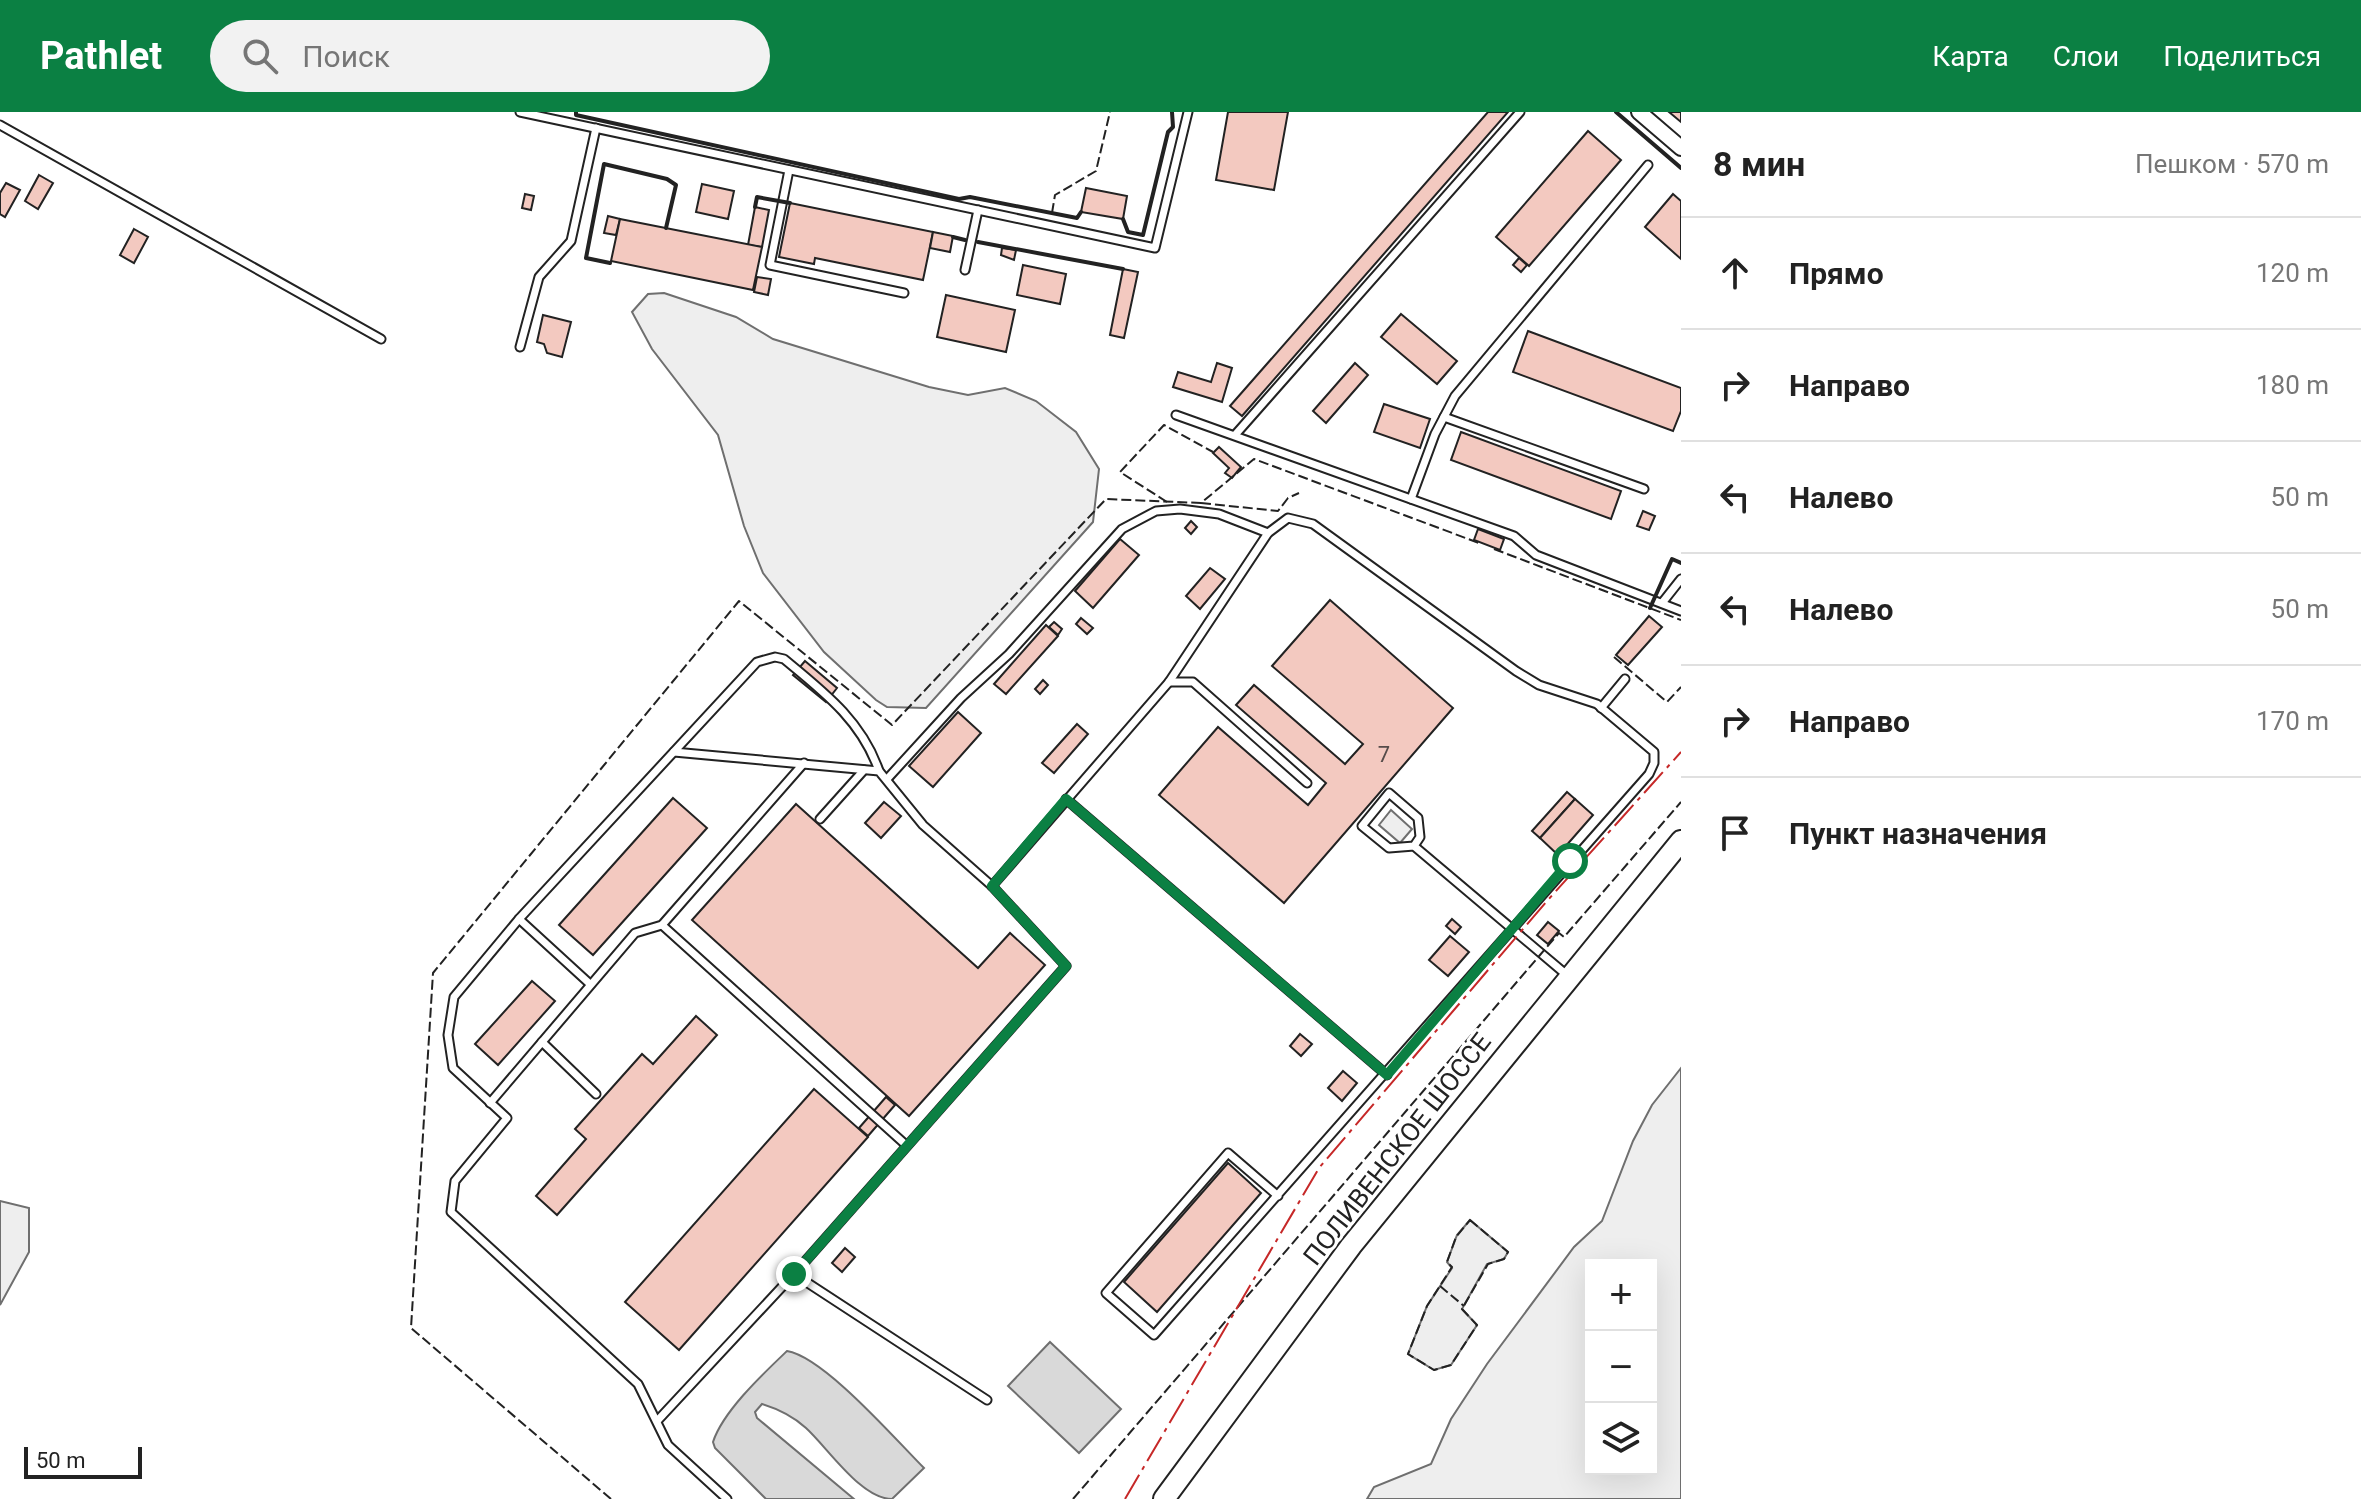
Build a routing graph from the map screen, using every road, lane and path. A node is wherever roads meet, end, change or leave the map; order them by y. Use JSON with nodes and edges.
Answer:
{"nodes":[{"id":1,"x":520,"y":112,"type":"edge"},
{"id":2,"x":1188,"y":112,"type":"edge"},
{"id":3,"x":1520,"y":112,"type":"edge"},
{"id":4,"x":1639,"y":112,"type":"edge"},
{"id":5,"x":0,"y":125,"type":"edge"},
{"id":6,"x":596,"y":128,"type":"junction"},
{"id":7,"x":1681,"y":148,"type":"edge"},
{"id":8,"x":1648,"y":165,"type":"dead end"},
{"id":9,"x":789,"y":170,"type":"junction"},
{"id":10,"x":978,"y":210,"type":"junction"},
{"id":11,"x":965,"y":270,"type":"dead end"},
{"id":12,"x":904,"y":293,"type":"dead end"},
{"id":13,"x":381,"y":339,"type":"dead end"},
{"id":14,"x":520,"y":347,"type":"dead end"},
{"id":15,"x":1176,"y":415,"type":"dead end"},
{"id":16,"x":1444,"y":417,"type":"junction"},
{"id":17,"x":1235,"y":435,"type":"junction"},
{"id":18,"x":1644,"y":489,"type":"dead end"},
{"id":19,"x":1411,"y":499,"type":"junction"},
{"id":20,"x":1268,"y":533,"type":"junction"},
{"id":21,"x":1681,"y":579,"type":"edge"},
{"id":22,"x":1662,"y":603,"type":"junction"},
{"id":23,"x":1681,"y":611,"type":"edge"},
{"id":24,"x":1625,"y":679,"type":"dead end"},
{"id":25,"x":1169,"y":682,"type":"junction"},
{"id":26,"x":1601,"y":708,"type":"junction"},
{"id":27,"x":674,"y":752,"type":"junction"},
{"id":28,"x":804,"y":763,"type":"junction"},
{"id":29,"x":864,"y":770,"type":"junction"},
{"id":30,"x":879,"y":771,"type":"junction"},
{"id":31,"x":888,"y":778,"type":"junction"},
{"id":32,"x":1307,"y":783,"type":"dead end"},
{"id":33,"x":1066,"y":799,"type":"junction"},
{"id":34,"x":820,"y":819,"type":"dead end"},
{"id":35,"x":1681,"y":841,"type":"edge"},
{"id":36,"x":1414,"y":846,"type":"junction"},
{"id":37,"x":992,"y":886,"type":"junction"},
{"id":38,"x":519,"y":919,"type":"junction"},
{"id":39,"x":662,"y":925,"type":"junction"},
{"id":40,"x":1510,"y":930,"type":"junction"},
{"id":41,"x":1568,"y":976,"type":"junction"},
{"id":42,"x":590,"y":984,"type":"junction"},
{"id":43,"x":542,"y":1042,"type":"junction"},
{"id":44,"x":1387,"y":1075,"type":"junction"},
{"id":45,"x":596,"y":1094,"type":"dead end"},
{"id":46,"x":490,"y":1103,"type":"junction"},
{"id":47,"x":906,"y":1145,"type":"junction"},
{"id":48,"x":1278,"y":1196,"type":"junction"},
{"id":49,"x":794,"y":1274,"type":"junction"},
{"id":50,"x":987,"y":1400,"type":"dead end"},
{"id":51,"x":658,"y":1420,"type":"junction"},
{"id":52,"x":727,"y":1499,"type":"edge"},
{"id":53,"x":1164,"y":1499,"type":"edge"}],
"edges":[{"from":1,"to":6,"type":"lane"},
{"from":2,"to":10,"type":"lane"},
{"from":3,"to":17,"type":"lane"},
{"from":4,"to":7,"type":"street"},
{"from":5,"to":13,"type":"lane"},
{"from":6,"to":9,"type":"lane"},
{"from":6,"to":14,"type":"lane"},
{"from":8,"to":16,"type":"lane"},
{"from":9,"to":10,"type":"lane"},
{"from":9,"to":12,"type":"lane"},
{"from":10,"to":11,"type":"lane"},
{"from":15,"to":17,"type":"lane"},
{"from":16,"to":18,"type":"lane"},
{"from":16,"to":19,"type":"lane"},
{"from":17,"to":19,"type":"lane"},
{"from":19,"to":22,"type":"lane"},
{"from":20,"to":25,"type":"lane"},
{"from":20,"to":26,"type":"lane"},
{"from":20,"to":31,"type":"lane"},
{"from":21,"to":22,"type":"lane"},
{"from":22,"to":23,"type":"lane"},
{"from":24,"to":26,"type":"lane"},
{"from":25,"to":32,"type":"lane"},
{"from":25,"to":33,"type":"lane"},
{"from":26,"to":40,"type":"lane"},
{"from":27,"to":28,"type":"lane"},
{"from":27,"to":30,"type":"lane"},
{"from":27,"to":38,"type":"lane"},
{"from":28,"to":29,"type":"lane"},
{"from":28,"to":39,"type":"lane"},
{"from":29,"to":30,"type":"lane"},
{"from":29,"to":34,"type":"lane"},
{"from":30,"to":31,"type":"lane"},
{"from":31,"to":37,"type":"lane"},
{"from":33,"to":37,"type":"lane"},
{"from":33,"to":44,"type":"lane"},
{"from":35,"to":41,"type":"street","name":"ПОЛИВЕНСКОЕ ШОССЕ"},
{"from":36,"to":36,"type":"lane"},
{"from":36,"to":40,"type":"lane"},
{"from":37,"to":47,"type":"lane"},
{"from":38,"to":42,"type":"lane"},
{"from":38,"to":46,"type":"lane"},
{"from":39,"to":42,"type":"lane"},
{"from":39,"to":47,"type":"lane"},
{"from":40,"to":41,"type":"lane"},
{"from":40,"to":44,"type":"lane"},
{"from":41,"to":53,"type":"street","name":"ПОЛИВЕНСКОЕ ШОССЕ"},
{"from":42,"to":43,"type":"lane"},
{"from":43,"to":45,"type":"lane"},
{"from":43,"to":46,"type":"lane"},
{"from":44,"to":48,"type":"lane"},
{"from":46,"to":51,"type":"lane"},
{"from":47,"to":49,"type":"lane"},
{"from":48,"to":48,"type":"lane"},
{"from":49,"to":50,"type":"lane"},
{"from":49,"to":51,"type":"lane"},
{"from":51,"to":52,"type":"lane"}]}
